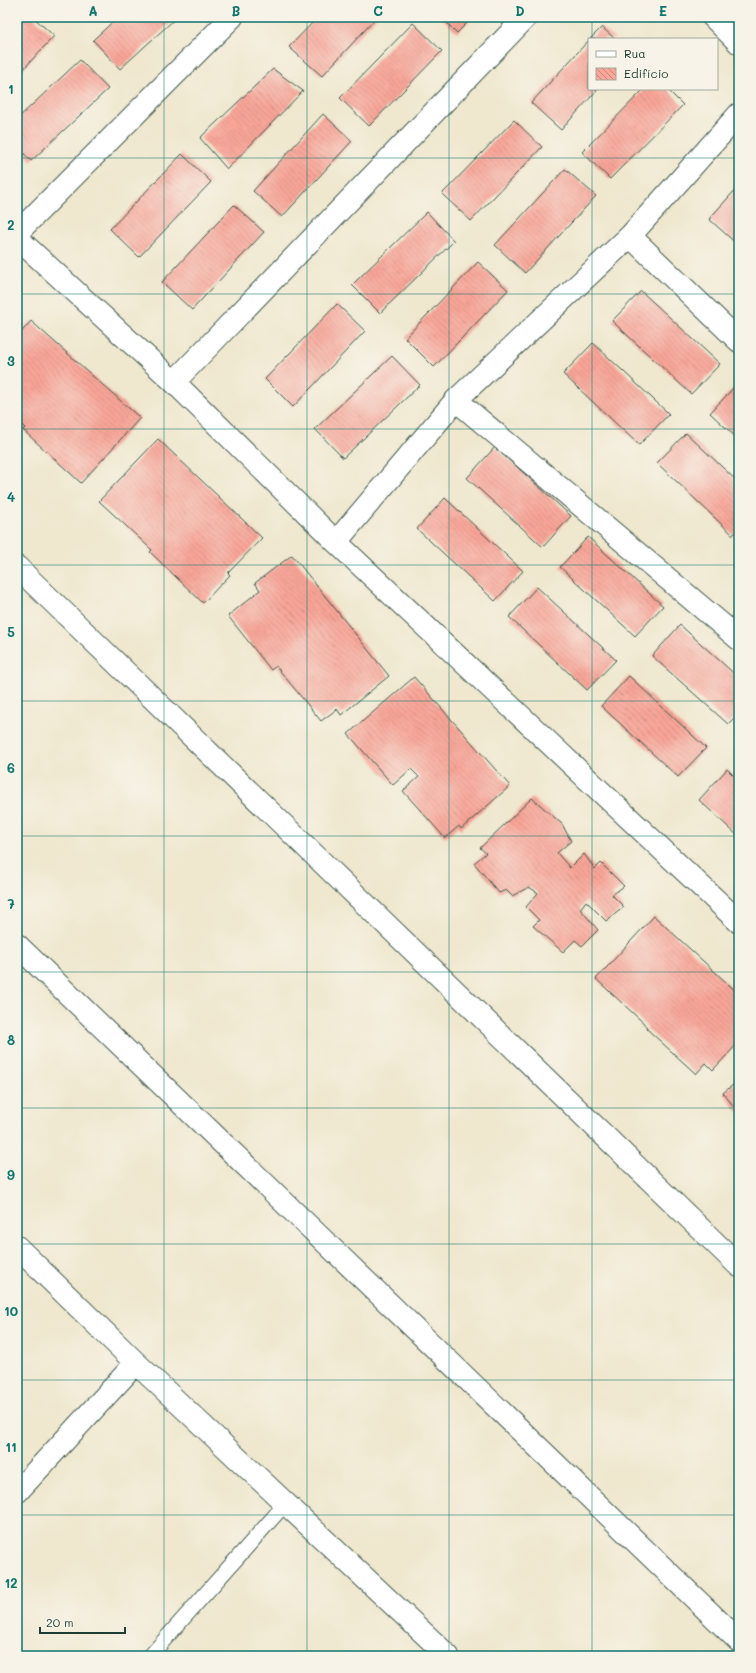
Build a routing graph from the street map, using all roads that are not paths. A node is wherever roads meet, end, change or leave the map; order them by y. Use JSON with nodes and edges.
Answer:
{"nodes":[{"id":1,"x":232,"y":17,"type":"edge"},
{"id":2,"x":526,"y":17,"type":"edge"},
{"id":3,"x":713,"y":17,"type":"edge"},
{"id":4,"x":739,"y":43,"type":"edge"},
{"id":5,"x":739,"y":114,"type":"edge"},
{"id":6,"x":17,"y":233,"type":"edge"},
{"id":7,"x":630,"y":236,"type":"junction"},
{"id":8,"x":17,"y":238,"type":"edge"},
{"id":9,"x":739,"y":341,"type":"edge"},
{"id":10,"x":174,"y":382,"type":"junction"},
{"id":11,"x":456,"y":400,"type":"junction"},
{"id":12,"x":336,"y":542,"type":"junction"},
{"id":13,"x":17,"y":567,"type":"edge"},
{"id":14,"x":739,"y":639,"type":"edge"},
{"id":15,"x":739,"y":922,"type":"edge"},
{"id":16,"x":17,"y":945,"type":"edge"},
{"id":17,"x":17,"y":1247,"type":"edge"},
{"id":18,"x":739,"y":1266,"type":"edge"},
{"id":19,"x":136,"y":1363,"type":"junction"},
{"id":20,"x":17,"y":1492,"type":"edge"},
{"id":21,"x":286,"y":1503,"type":"junction"},
{"id":22,"x":739,"y":1642,"type":"edge"},
{"id":23,"x":150,"y":1656,"type":"edge"},
{"id":24,"x":448,"y":1656,"type":"edge"}],
"edges":[{"from":1,"to":6,"type":"street"},
{"from":2,"to":10,"type":"street"},
{"from":3,"to":4,"type":"street"},
{"from":5,"to":7,"type":"street"},
{"from":7,"to":9,"type":"street"},
{"from":7,"to":11,"type":"street"},
{"from":8,"to":10,"type":"street"},
{"from":10,"to":12,"type":"street"},
{"from":11,"to":12,"type":"street"},
{"from":11,"to":14,"type":"street"},
{"from":12,"to":15,"type":"street"},
{"from":13,"to":18,"type":"street"},
{"from":16,"to":22,"type":"street"},
{"from":17,"to":19,"type":"street"},
{"from":19,"to":20,"type":"street"},
{"from":19,"to":21,"type":"street"},
{"from":21,"to":23,"type":"lane"},
{"from":21,"to":24,"type":"street"}]}
